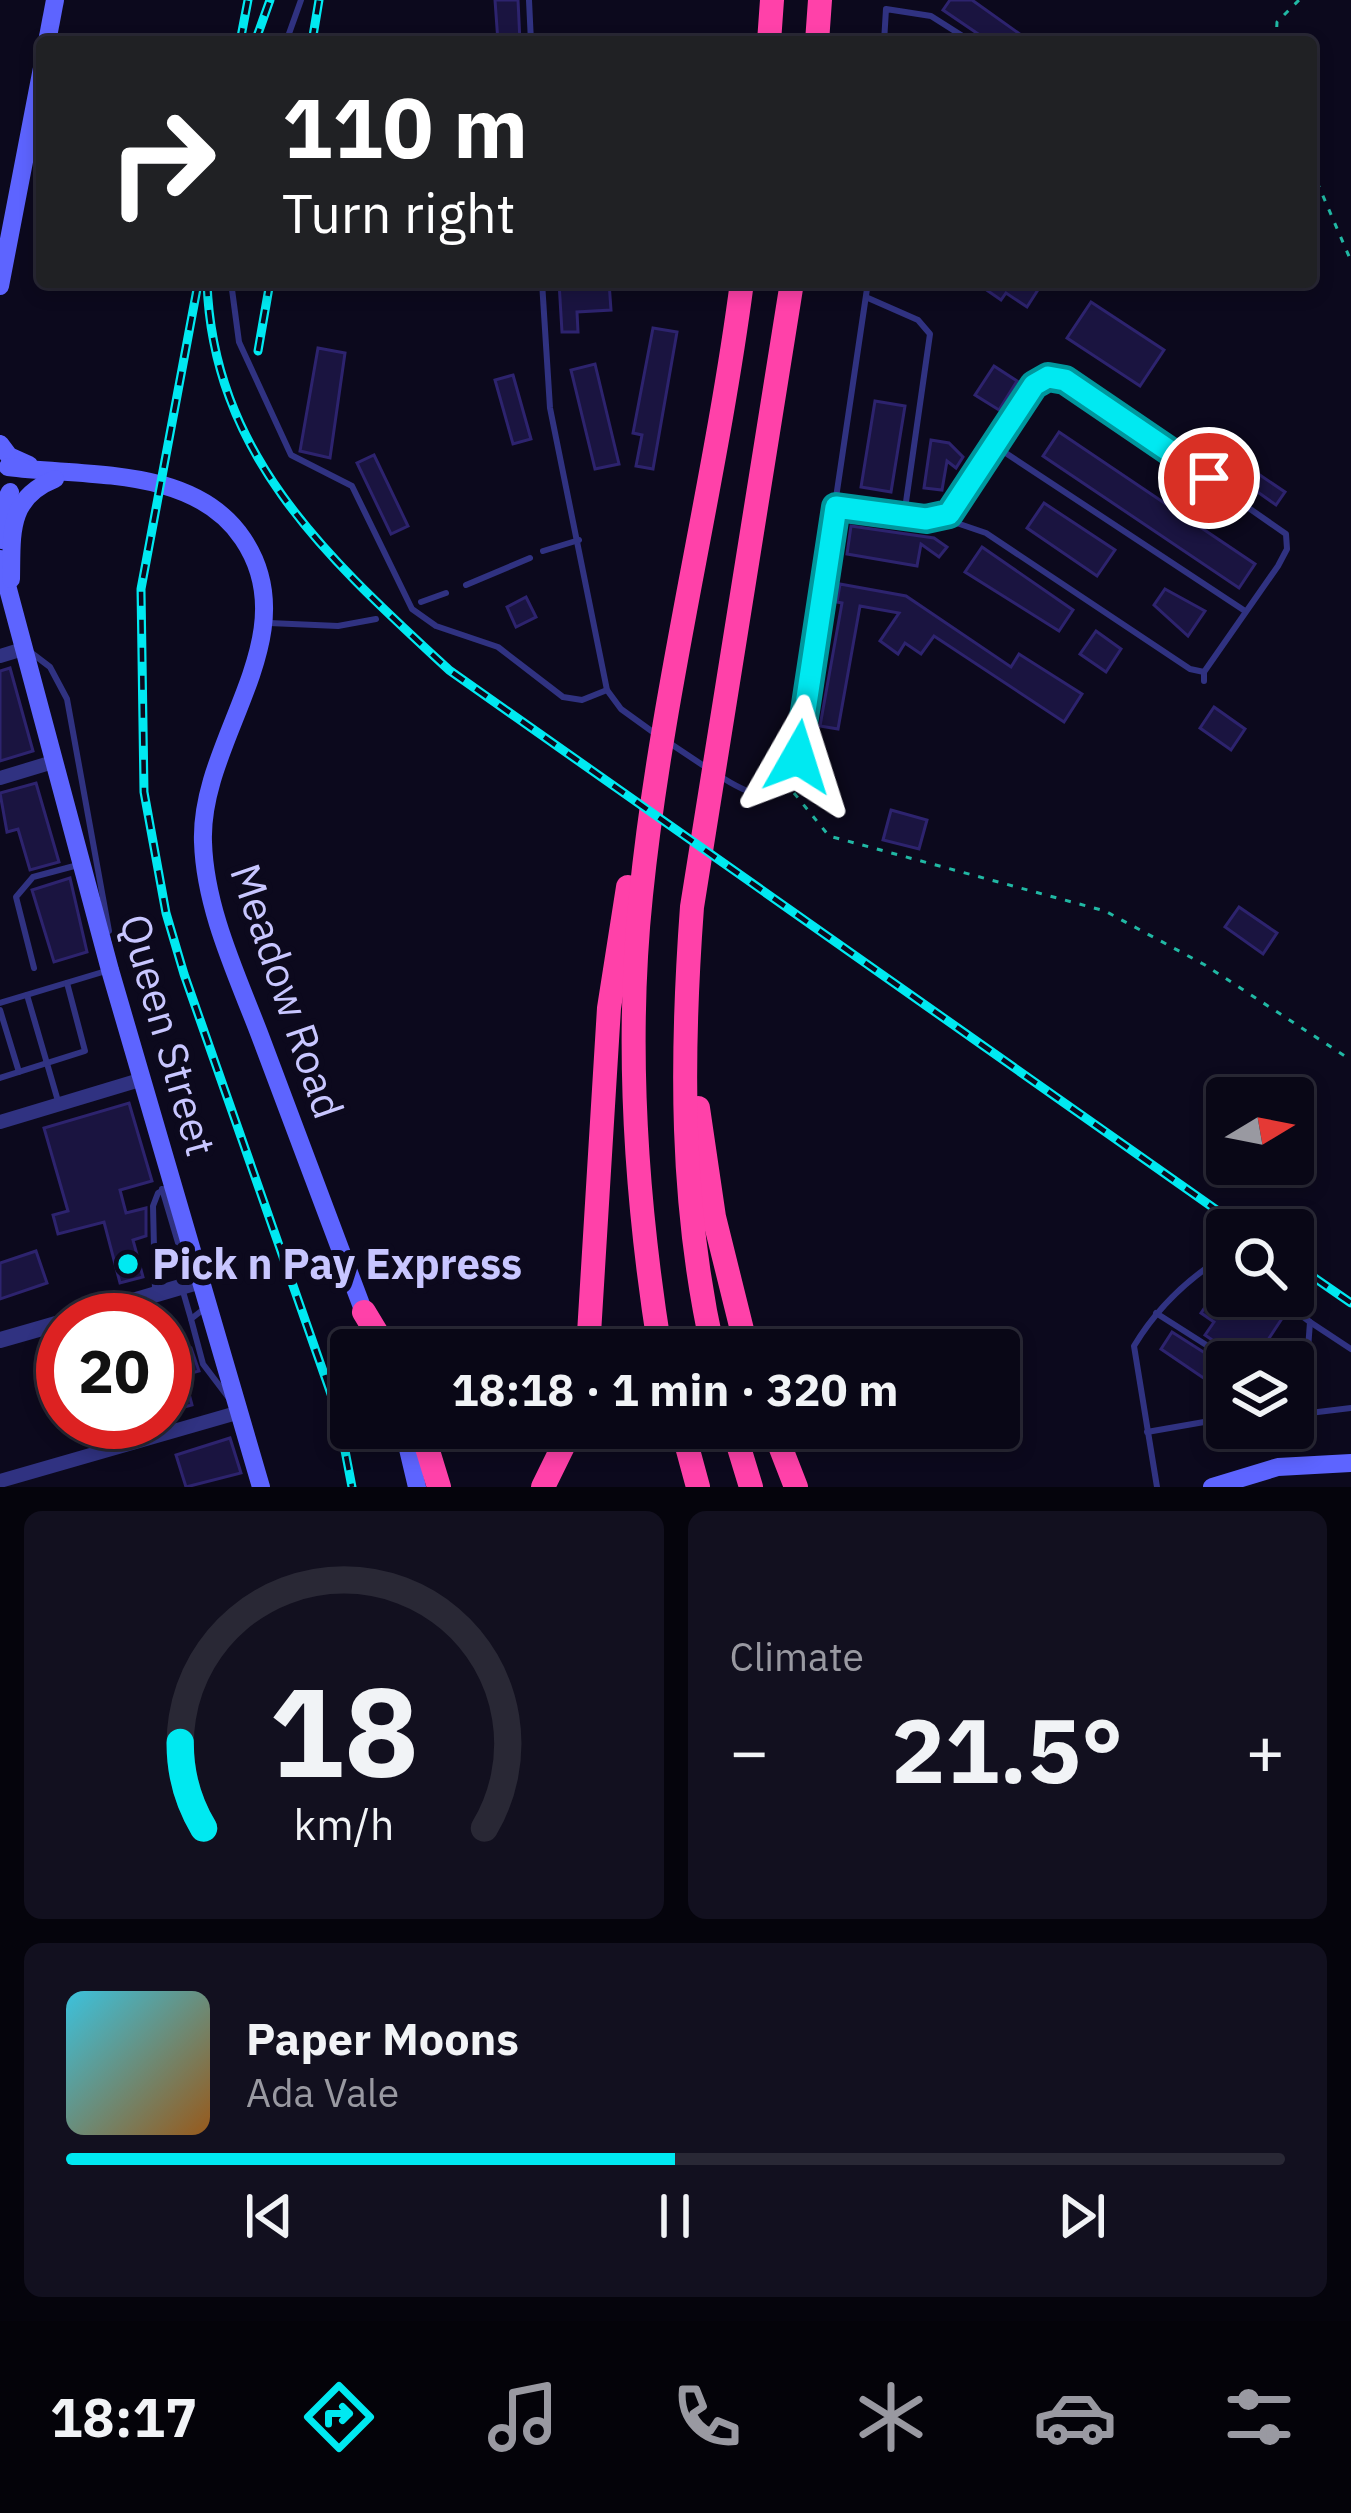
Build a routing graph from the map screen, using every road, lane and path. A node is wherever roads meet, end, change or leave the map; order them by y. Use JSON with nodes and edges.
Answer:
{"nodes":[{"id":1,"x":55,"y":0,"type":"edge"},
{"id":2,"x":301,"y":0,"type":"edge"},
{"id":3,"x":529,"y":0,"type":"edge"},
{"id":4,"x":772,"y":0,"type":"edge"},
{"id":5,"x":820,"y":0,"type":"edge"},
{"id":6,"x":1299,"y":0,"type":"edge"},
{"id":7,"x":887,"y":4,"type":"edge"},
{"id":8,"x":48,"y":36,"type":"edge"},
{"id":9,"x":288,"y":36,"type":"edge"},
{"id":10,"x":531,"y":36,"type":"edge"},
{"id":11,"x":769,"y":36,"type":"edge"},
{"id":12,"x":818,"y":36,"type":"edge"},
{"id":13,"x":884,"y":36,"type":"edge"},
{"id":14,"x":963,"y":36,"type":"edge"},
{"id":15,"x":1276,"y":36,"type":"edge"},
{"id":16,"x":36,"y":99,"type":"edge"},
{"id":17,"x":1317,"y":182,"type":"edge"},
{"id":18,"x":1351,"y":261,"type":"edge"},
{"id":19,"x":0,"y":286,"type":"edge"},
{"id":20,"x":232,"y":288,"type":"edge"},
{"id":21,"x":542,"y":288,"type":"edge"},
{"id":22,"x":741,"y":288,"type":"edge"},
{"id":23,"x":791,"y":288,"type":"edge"},
{"id":24,"x":868,"y":288,"type":"edge"},
{"id":25,"x":868,"y":298,"type":"junction"},
{"id":26,"x":995,"y":446,"type":"junction"},
{"id":27,"x":2,"y":459,"type":"edge"},
{"id":28,"x":49,"y":474,"type":"junction"},
{"id":29,"x":7,"y":493,"type":"edge"},
{"id":30,"x":836,"y":507,"type":"junction"},
{"id":31,"x":904,"y":516,"type":"junction"},
{"id":32,"x":942,"y":518,"type":"junction"},
{"id":33,"x":579,"y":540,"type":"junction"},
{"id":34,"x":543,"y":551,"type":"dead end"},
{"id":35,"x":530,"y":558,"type":"dead end"},
{"id":36,"x":0,"y":559,"type":"edge"},
{"id":37,"x":466,"y":585,"type":"dead end"},
{"id":38,"x":446,"y":593,"type":"dead end"},
{"id":39,"x":421,"y":602,"type":"dead end"},
{"id":40,"x":6,"y":604,"type":"edge"},
{"id":41,"x":1245,"y":611,"type":"junction"},
{"id":42,"x":376,"y":619,"type":"dead end"},
{"id":43,"x":266,"y":622,"type":"junction"},
{"id":44,"x":22,"y":649,"type":"junction"},
{"id":45,"x":0,"y":656,"type":"edge"},
{"id":46,"x":607,"y":690,"type":"junction"},
{"id":47,"x":668,"y":700,"type":"junction"},
{"id":48,"x":723,"y":723,"type":"junction"},
{"id":49,"x":53,"y":763,"type":"junction"},
{"id":50,"x":824,"y":774,"type":"dead end"},
{"id":51,"x":0,"y":778,"type":"edge"},
{"id":52,"x":792,"y":784,"type":"junction"},
{"id":53,"x":81,"y":864,"type":"junction"},
{"id":54,"x":34,"y":968,"type":"dead end"},
{"id":55,"x":110,"y":970,"type":"junction"},
{"id":56,"x":67,"y":983,"type":"junction"},
{"id":57,"x":27,"y":995,"type":"junction"},
{"id":58,"x":0,"y":1006,"type":"edge"},
{"id":59,"x":1351,"y":1060,"type":"edge"},
{"id":60,"x":47,"y":1065,"type":"junction"},
{"id":61,"x":19,"y":1072,"type":"junction"},
{"id":62,"x":0,"y":1078,"type":"edge"},
{"id":63,"x":143,"y":1079,"type":"junction"},
{"id":64,"x":59,"y":1105,"type":"junction"},
{"id":65,"x":0,"y":1122,"type":"edge"},
{"id":66,"x":168,"y":1187,"type":"junction"},
{"id":67,"x":1206,"y":1268,"type":"edge"},
{"id":68,"x":191,"y":1284,"type":"junction"},
{"id":69,"x":156,"y":1293,"type":"edge"},
{"id":70,"x":160,"y":1293,"type":"edge"},
{"id":71,"x":191,"y":1293,"type":"edge"},
{"id":72,"x":208,"y":1306,"type":"junction"},
{"id":73,"x":364,"y":1312,"type":"joint"},
{"id":74,"x":1156,"y":1313,"type":"junction"},
{"id":75,"x":1303,"y":1317,"type":"edge"},
{"id":76,"x":192,"y":1318,"type":"edge"},
{"id":77,"x":1310,"y":1322,"type":"junction"},
{"id":78,"x":192,"y":1325,"type":"edge"},
{"id":79,"x":372,"y":1329,"type":"edge"},
{"id":80,"x":589,"y":1329,"type":"edge"},
{"id":81,"x":657,"y":1329,"type":"edge"},
{"id":82,"x":710,"y":1329,"type":"edge"},
{"id":83,"x":742,"y":1329,"type":"edge"},
{"id":84,"x":36,"y":1330,"type":"edge"},
{"id":85,"x":0,"y":1340,"type":"edge"},
{"id":86,"x":1309,"y":1341,"type":"edge"},
{"id":87,"x":1206,"y":1345,"type":"edge"},
{"id":88,"x":1351,"y":1349,"type":"edge"},
{"id":89,"x":238,"y":1407,"type":"junction"},
{"id":90,"x":1351,"y":1408,"type":"edge"},
{"id":91,"x":1314,"y":1412,"type":"edge"},
{"id":92,"x":1206,"y":1422,"type":"edge"},
{"id":93,"x":1147,"y":1432,"type":"junction"},
{"id":94,"x":408,"y":1449,"type":"edge"},
{"id":95,"x":427,"y":1449,"type":"edge"},
{"id":96,"x":562,"y":1449,"type":"edge"},
{"id":97,"x":688,"y":1449,"type":"edge"},
{"id":98,"x":739,"y":1449,"type":"edge"},
{"id":99,"x":781,"y":1449,"type":"edge"},
{"id":100,"x":1351,"y":1463,"type":"edge"},
{"id":101,"x":0,"y":1481,"type":"edge"},
{"id":102,"x":261,"y":1487,"type":"edge"},
{"id":103,"x":417,"y":1487,"type":"edge"},
{"id":104,"x":439,"y":1487,"type":"edge"},
{"id":105,"x":543,"y":1487,"type":"edge"},
{"id":106,"x":698,"y":1487,"type":"edge"},
{"id":107,"x":751,"y":1487,"type":"edge"},
{"id":108,"x":796,"y":1487,"type":"edge"},
{"id":109,"x":1157,"y":1487,"type":"edge"},
{"id":110,"x":1212,"y":1487,"type":"edge"}],
"edges":[{"from":1,"to":8,"type":"main road"},
{"from":2,"to":9,"type":"lane"},
{"from":3,"to":10,"type":"lane"},
{"from":4,"to":11,"type":"highway"},
{"from":5,"to":12,"type":"highway"},
{"from":6,"to":15,"type":"path"},
{"from":7,"to":13,"type":"lane"},
{"from":7,"to":14,"type":"lane"},
{"from":16,"to":19,"type":"main road"},
{"from":17,"to":18,"type":"path"},
{"from":20,"to":46,"type":"lane"},
{"from":21,"to":33,"type":"lane"},
{"from":22,"to":47,"type":"highway"},
{"from":23,"to":48,"type":"highway"},
{"from":24,"to":25,"type":"lane"},
{"from":25,"to":30,"type":"lane"},
{"from":25,"to":31,"type":"lane"},
{"from":26,"to":32,"type":"lane"},
{"from":26,"to":41,"type":"lane"},
{"from":26,"to":41,"type":"lane"},
{"from":27,"to":28,"type":"main road"},
{"from":27,"to":29,"type":"main road","name":"Queen Street"},
{"from":28,"to":29,"type":"main road","name":"Meadow Road"},
{"from":28,"to":40,"type":"main road"},
{"from":28,"to":43,"type":"main road","name":"Meadow Road"},
{"from":29,"to":40,"type":"main road","name":"Queen Street"},
{"from":30,"to":31,"type":"lane"},
{"from":30,"to":52,"type":"lane"},
{"from":31,"to":32,"type":"lane"},
{"from":32,"to":41,"type":"lane"},
{"from":33,"to":34,"type":"lane"},
{"from":33,"to":46,"type":"lane"},
{"from":35,"to":37,"type":"lane"},
{"from":36,"to":40,"type":"main road","name":"Queen Street"},
{"from":38,"to":39,"type":"lane"},
{"from":40,"to":44,"type":"main road","name":"Queen Street"},
{"from":42,"to":43,"type":"lane"},
{"from":43,"to":73,"type":"main road","name":"Meadow Road"},
{"from":44,"to":45,"type":"street"},
{"from":44,"to":49,"type":"main road","name":"Queen Street"},
{"from":44,"to":55,"type":"lane"},
{"from":46,"to":52,"type":"lane"},
{"from":47,"to":80,"type":"highway"},
{"from":47,"to":81,"type":"highway"},
{"from":48,"to":82,"type":"highway"},
{"from":48,"to":83,"type":"highway"},
{"from":49,"to":51,"type":"street"},
{"from":49,"to":53,"type":"main road","name":"Queen Street"},
{"from":50,"to":52,"type":"lane"},
{"from":52,"to":59,"type":"path"},
{"from":53,"to":54,"type":"lane"},
{"from":53,"to":55,"type":"main road","name":"Queen Street"},
{"from":55,"to":56,"type":"lane"},
{"from":55,"to":63,"type":"main road","name":"Queen Street"},
{"from":56,"to":57,"type":"lane"},
{"from":56,"to":60,"type":"lane"},
{"from":57,"to":58,"type":"lane"},
{"from":57,"to":60,"type":"lane"},
{"from":58,"to":61,"type":"lane"},
{"from":60,"to":61,"type":"lane"},
{"from":60,"to":64,"type":"lane"},
{"from":61,"to":62,"type":"lane"},
{"from":63,"to":64,"type":"street"},
{"from":63,"to":66,"type":"main road","name":"Queen Street"},
{"from":64,"to":65,"type":"street"},
{"from":66,"to":68,"type":"main road","name":"Queen Street"},
{"from":66,"to":69,"type":"lane"},
{"from":67,"to":74,"type":"lane"},
{"from":68,"to":70,"type":"street"},
{"from":68,"to":71,"type":"lane"},
{"from":68,"to":72,"type":"main road","name":"Queen Street"},
{"from":72,"to":76,"type":"lane"},
{"from":72,"to":89,"type":"main road","name":"Queen Street"},
{"from":73,"to":79,"type":"highway"},
{"from":74,"to":87,"type":"lane"},
{"from":74,"to":93,"type":"lane"},
{"from":75,"to":77,"type":"lane"},
{"from":77,"to":86,"type":"lane"},
{"from":77,"to":88,"type":"lane"},
{"from":78,"to":89,"type":"lane"},
{"from":84,"to":85,"type":"street"},
{"from":89,"to":101,"type":"street"},
{"from":89,"to":102,"type":"main road","name":"Queen Street"},
{"from":90,"to":91,"type":"lane"},
{"from":92,"to":93,"type":"lane"},
{"from":93,"to":109,"type":"lane"},
{"from":94,"to":103,"type":"main road"},
{"from":95,"to":104,"type":"highway"},
{"from":96,"to":105,"type":"highway"},
{"from":97,"to":106,"type":"highway"},
{"from":98,"to":107,"type":"highway"},
{"from":99,"to":108,"type":"highway"},
{"from":100,"to":110,"type":"main road"}]}
